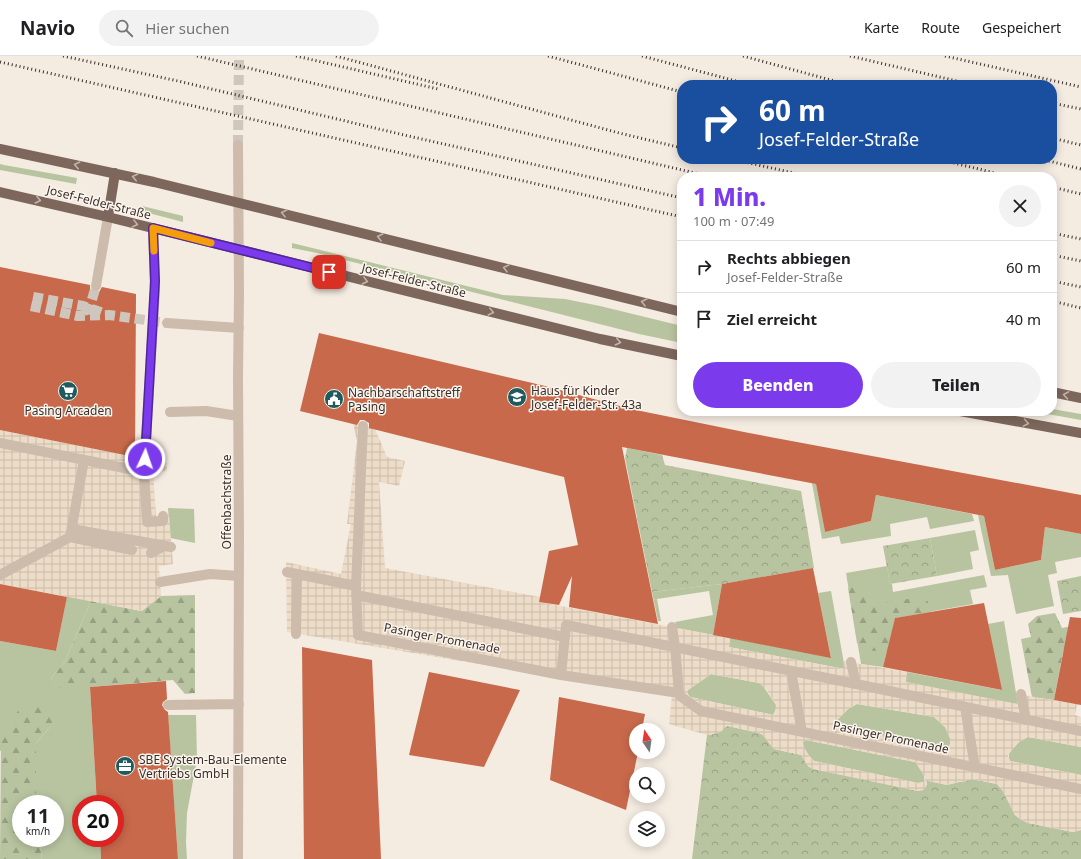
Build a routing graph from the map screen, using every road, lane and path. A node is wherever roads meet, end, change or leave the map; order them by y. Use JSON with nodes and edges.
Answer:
{"nodes":[{"id":1,"x":238,"y":145,"type":"tunnel mouth"},
{"id":2,"x":0,"y":149,"type":"edge"},
{"id":3,"x":116,"y":173,"type":"junction"},
{"id":4,"x":0,"y":192,"type":"edge"},
{"id":5,"x":108,"y":217,"type":"junction"},
{"id":6,"x":157,"y":229,"type":"junction"},
{"id":7,"x":96,"y":286,"type":"tunnel mouth"},
{"id":8,"x":677,"y":311,"type":"edge"},
{"id":9,"x":167,"y":323,"type":"tunnel mouth"},
{"id":10,"x":239,"y":328,"type":"junction"},
{"id":11,"x":677,"y":355,"type":"edge"},
{"id":12,"x":1057,"y":393,"type":"edge"},
{"id":13,"x":1081,"y":398,"type":"edge"},
{"id":14,"x":170,"y":412,"type":"dead end"},
{"id":15,"x":238,"y":416,"type":"junction"},
{"id":16,"x":988,"y":416,"type":"edge"},
{"id":17,"x":364,"y":426,"type":"dead end"},
{"id":18,"x":1081,"y":433,"type":"edge"},
{"id":19,"x":0,"y":443,"type":"edge"},
{"id":20,"x":84,"y":460,"type":"junction"},
{"id":21,"x":144,"y":472,"type":"junction"},
{"id":22,"x":163,"y":522,"type":"dead end"},
{"id":23,"x":71,"y":533,"type":"junction"},
{"id":24,"x":132,"y":550,"type":"dead end"},
{"id":25,"x":151,"y":553,"type":"dead end"},
{"id":26,"x":0,"y":575,"type":"edge"},
{"id":27,"x":239,"y":576,"type":"junction"},
{"id":28,"x":160,"y":582,"type":"dead end"},
{"id":29,"x":356,"y":591,"type":"junction"},
{"id":30,"x":672,"y":627,"type":"dead end"},
{"id":31,"x":296,"y":634,"type":"dead end"},
{"id":32,"x":564,"y":638,"type":"junction"},
{"id":33,"x":676,"y":646,"type":"junction"},
{"id":34,"x":851,"y":662,"type":"dead end"},
{"id":35,"x":791,"y":671,"type":"junction"},
{"id":36,"x":561,"y":675,"type":"junction"},
{"id":37,"x":856,"y":684,"type":"junction"},
{"id":38,"x":679,"y":693,"type":"junction"},
{"id":39,"x":1021,"y":694,"type":"dead end"},
{"id":40,"x":239,"y":704,"type":"junction"},
{"id":41,"x":168,"y":705,"type":"dead end"},
{"id":42,"x":965,"y":707,"type":"junction"},
{"id":43,"x":1026,"y":720,"type":"junction"},
{"id":44,"x":1081,"y":731,"type":"edge"},
{"id":45,"x":802,"y":732,"type":"junction"},
{"id":46,"x":976,"y":767,"type":"junction"},
{"id":47,"x":1081,"y":789,"type":"edge"},
{"id":48,"x":238,"y":859,"type":"edge"}],
"edges":[{"from":1,"to":10,"type":"street","name":"Offenbachstraße"},
{"from":3,"to":2,"type":"main road","one_way":true},
{"from":3,"to":5,"type":"main road"},
{"from":8,"to":3,"type":"main road","one_way":true},
{"from":4,"to":5,"type":"main road","name":"Josef-Felder-Straße","one_way":true},
{"from":5,"to":6,"type":"main road","name":"Josef-Felder-Straße","one_way":true},
{"from":5,"to":7,"type":"street"},
{"from":6,"to":11,"type":"main road","name":"Josef-Felder-Straße","one_way":true},
{"from":6,"to":21,"type":"street"},
{"from":9,"to":10,"type":"street"},
{"from":10,"to":15,"type":"street","name":"Offenbachstraße"},
{"from":13,"to":12,"type":"main road","one_way":true},
{"from":14,"to":15,"type":"street"},
{"from":15,"to":27,"type":"street","name":"Offenbachstraße"},
{"from":16,"to":18,"type":"main road","one_way":true},
{"from":17,"to":29,"type":"street","name":"Pasinger Promenade"},
{"from":19,"to":20,"type":"street"},
{"from":20,"to":21,"type":"street"},
{"from":20,"to":23,"type":"street"},
{"from":21,"to":22,"type":"street"},
{"from":23,"to":24,"type":"street"},
{"from":23,"to":25,"type":"street"},
{"from":23,"to":26,"type":"street"},
{"from":27,"to":28,"type":"street"},
{"from":27,"to":40,"type":"street","name":"Offenbachstraße"},
{"from":29,"to":31,"type":"street","name":"Pasinger Promenade"},
{"from":29,"to":32,"type":"street","name":"Pasinger Promenade"},
{"from":29,"to":36,"type":"street","name":"Pasinger Promenade"},
{"from":30,"to":33,"type":"street"},
{"from":32,"to":33,"type":"street"},
{"from":32,"to":36,"type":"street"},
{"from":33,"to":35,"type":"street"},
{"from":33,"to":38,"type":"street"},
{"from":34,"to":37,"type":"street"},
{"from":35,"to":37,"type":"street"},
{"from":35,"to":45,"type":"street"},
{"from":36,"to":38,"type":"street","name":"Pasinger Promenade"},
{"from":37,"to":42,"type":"street"},
{"from":38,"to":45,"type":"street","name":"Pasinger Promenade"},
{"from":39,"to":43,"type":"street"},
{"from":40,"to":41,"type":"street"},
{"from":40,"to":48,"type":"street","name":"Offenbachstraße"},
{"from":42,"to":43,"type":"street"},
{"from":42,"to":46,"type":"street"},
{"from":43,"to":44,"type":"street"},
{"from":45,"to":46,"type":"street","name":"Pasinger Promenade"},
{"from":46,"to":47,"type":"street","name":"Pasinger Promenade"}]}
